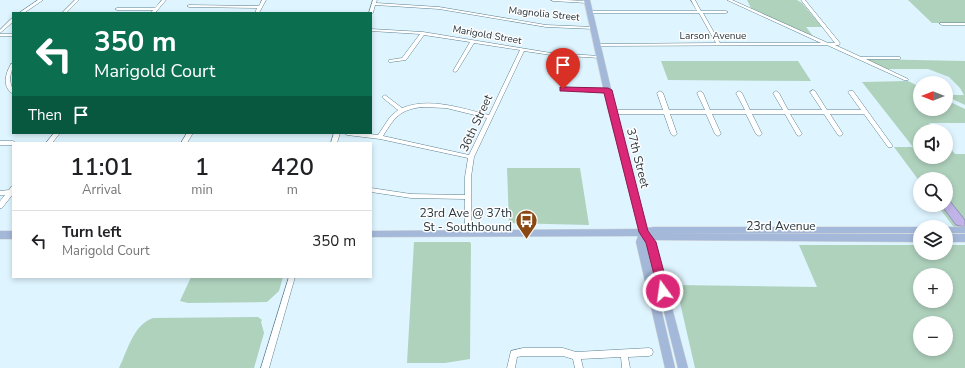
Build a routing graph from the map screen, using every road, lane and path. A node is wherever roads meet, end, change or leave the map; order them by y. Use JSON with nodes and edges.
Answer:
{"nodes":[{"id":1,"x":41,"y":0,"type":"edge"},
{"id":2,"x":77,"y":0,"type":"edge"},
{"id":3,"x":164,"y":0,"type":"edge"},
{"id":4,"x":264,"y":0,"type":"edge"},
{"id":5,"x":552,"y":0,"type":"edge"},
{"id":6,"x":693,"y":0,"type":"edge"},
{"id":7,"x":729,"y":0,"type":"edge"},
{"id":8,"x":803,"y":0,"type":"edge"},
{"id":9,"x":587,"y":1,"type":"edge"},
{"id":10,"x":374,"y":2,"type":"edge"},
{"id":11,"x":189,"y":6,"type":"dead end"},
{"id":12,"x":261,"y":6,"type":"junction"},
{"id":13,"x":117,"y":9,"type":"dead end"},
{"id":14,"x":156,"y":9,"type":"junction"},
{"id":15,"x":23,"y":12,"type":"edge"},
{"id":16,"x":65,"y":12,"type":"edge"},
{"id":17,"x":154,"y":12,"type":"edge"},
{"id":18,"x":258,"y":12,"type":"edge"},
{"id":19,"x":371,"y":12,"type":"edge"},
{"id":20,"x":590,"y":12,"type":"junction"},
{"id":21,"x":701,"y":12,"type":"junction"},
{"id":22,"x":726,"y":12,"type":"dead end"},
{"id":23,"x":12,"y":21,"type":"edge"},
{"id":24,"x":942,"y":24,"type":"dead end"},
{"id":25,"x":965,"y":24,"type":"edge"},
{"id":26,"x":594,"y":28,"type":"junction"},
{"id":27,"x":372,"y":30,"type":"edge"},
{"id":28,"x":0,"y":33,"type":"edge"},
{"id":29,"x":423,"y":33,"type":"junction"},
{"id":30,"x":12,"y":34,"type":"edge"},
{"id":31,"x":810,"y":37,"type":"junction"},
{"id":32,"x":472,"y":42,"type":"junction"},
{"id":33,"x":597,"y":44,"type":"junction"},
{"id":34,"x":719,"y":44,"type":"junction"},
{"id":35,"x":829,"y":44,"type":"junction"},
{"id":36,"x":809,"y":45,"type":"junction"},
{"id":37,"x":522,"y":51,"type":"junction"},
{"id":38,"x":600,"y":57,"type":"junction"},
{"id":39,"x":861,"y":58,"type":"junction"},
{"id":40,"x":898,"y":58,"type":"dead end"},
{"id":41,"x":391,"y":61,"type":"dead end"},
{"id":42,"x":12,"y":67,"type":"edge"},
{"id":43,"x":455,"y":71,"type":"dead end"},
{"id":44,"x":906,"y":79,"type":"dead end"},
{"id":45,"x":563,"y":89,"type":"dead end"},
{"id":46,"x":12,"y":90,"type":"edge"},
{"id":47,"x":608,"y":90,"type":"junction"},
{"id":48,"x":776,"y":92,"type":"dead end"},
{"id":49,"x":813,"y":92,"type":"dead end"},
{"id":50,"x":851,"y":92,"type":"dead end"},
{"id":51,"x":660,"y":93,"type":"dead end"},
{"id":52,"x":700,"y":93,"type":"dead end"},
{"id":53,"x":739,"y":93,"type":"dead end"},
{"id":54,"x":385,"y":97,"type":"dead end"},
{"id":55,"x":401,"y":110,"type":"junction"},
{"id":56,"x":613,"y":112,"type":"junction"},
{"id":57,"x":667,"y":112,"type":"junction"},
{"id":58,"x":708,"y":112,"type":"junction"},
{"id":59,"x":748,"y":112,"type":"junction"},
{"id":60,"x":787,"y":112,"type":"junction"},
{"id":61,"x":826,"y":112,"type":"junction"},
{"id":62,"x":865,"y":112,"type":"junction"},
{"id":63,"x":490,"y":117,"type":"junction"},
{"id":64,"x":56,"y":134,"type":"edge"},
{"id":65,"x":355,"y":134,"type":"edge"},
{"id":66,"x":674,"y":134,"type":"dead end"},
{"id":67,"x":718,"y":134,"type":"dead end"},
{"id":68,"x":759,"y":134,"type":"dead end"},
{"id":69,"x":799,"y":134,"type":"dead end"},
{"id":70,"x":840,"y":134,"type":"dead end"},
{"id":71,"x":380,"y":137,"type":"junction"},
{"id":72,"x":50,"y":142,"type":"edge"},
{"id":73,"x":0,"y":143,"type":"edge"},
{"id":74,"x":12,"y":143,"type":"edge"},
{"id":75,"x":890,"y":146,"type":"dead end"},
{"id":76,"x":472,"y":157,"type":"junction"},
{"id":77,"x":12,"y":190,"type":"edge"},
{"id":78,"x":372,"y":190,"type":"edge"},
{"id":79,"x":0,"y":193,"type":"edge"},
{"id":80,"x":468,"y":197,"type":"junction"},
{"id":81,"x":0,"y":206,"type":"edge"},
{"id":82,"x":913,"y":230,"type":"edge"},
{"id":83,"x":953,"y":230,"type":"edge"},
{"id":84,"x":965,"y":230,"type":"edge"},
{"id":85,"x":644,"y":232,"type":"junction"},
{"id":86,"x":470,"y":233,"type":"junction"},
{"id":87,"x":372,"y":234,"type":"edge"},
{"id":88,"x":0,"y":235,"type":"edge"},
{"id":89,"x":12,"y":235,"type":"edge"},
{"id":90,"x":913,"y":238,"type":"edge"},
{"id":91,"x":953,"y":238,"type":"edge"},
{"id":92,"x":965,"y":238,"type":"edge"},
{"id":93,"x":292,"y":278,"type":"edge"},
{"id":94,"x":649,"y":352,"type":"dead end"},
{"id":95,"x":624,"y":353,"type":"junction"},
{"id":96,"x":576,"y":356,"type":"junction"},
{"id":97,"x":265,"y":368,"type":"edge"},
{"id":98,"x":511,"y":368,"type":"edge"},
{"id":99,"x":579,"y":368,"type":"edge"},
{"id":100,"x":626,"y":368,"type":"edge"},
{"id":101,"x":670,"y":368,"type":"edge"},
{"id":102,"x":683,"y":368,"type":"edge"}],
"edges":[{"from":1,"to":15,"type":"street"},
{"from":2,"to":16,"type":"street"},
{"from":3,"to":14,"type":"street"},
{"from":4,"to":12,"type":"street"},
{"from":5,"to":9,"type":"street"},
{"from":6,"to":21,"type":"street"},
{"from":7,"to":31,"type":"street"},
{"from":8,"to":35,"type":"street"},
{"from":9,"to":20,"type":"main road"},
{"from":10,"to":19,"type":"street"},
{"from":10,"to":26,"type":"street","name":"Magnolia Street"},
{"from":11,"to":12,"type":"street"},
{"from":12,"to":18,"type":"street"},
{"from":13,"to":14,"type":"street"},
{"from":14,"to":17,"type":"street"},
{"from":20,"to":21,"type":"street"},
{"from":20,"to":26,"type":"main road"},
{"from":21,"to":22,"type":"street"},
{"from":21,"to":34,"type":"street"},
{"from":23,"to":28,"type":"street"},
{"from":24,"to":25,"type":"street"},
{"from":26,"to":33,"type":"main road"},
{"from":27,"to":29,"type":"street","name":"Marigold Street"},
{"from":28,"to":30,"type":"street"},
{"from":29,"to":32,"type":"street","name":"Marigold Street"},
{"from":29,"to":41,"type":"street"},
{"from":31,"to":35,"type":"street"},
{"from":31,"to":36,"type":"street"},
{"from":32,"to":37,"type":"street","name":"Marigold Street"},
{"from":32,"to":43,"type":"street"},
{"from":33,"to":34,"type":"street","name":"Larson Avenue"},
{"from":33,"to":38,"type":"main road"},
{"from":34,"to":36,"type":"street","name":"Larson Avenue"},
{"from":35,"to":36,"type":"street","name":"Larson Avenue"},
{"from":35,"to":39,"type":"street"},
{"from":37,"to":38,"type":"street","name":"Marigold Street"},
{"from":37,"to":63,"type":"street","name":"36th Street"},
{"from":38,"to":47,"type":"main road","name":"37th Street"},
{"from":39,"to":40,"type":"street"},
{"from":39,"to":44,"type":"street"},
{"from":42,"to":46,"type":"street"},
{"from":45,"to":47,"type":"street"},
{"from":47,"to":56,"type":"main road","name":"37th Street"},
{"from":48,"to":60,"type":"street"},
{"from":49,"to":61,"type":"street"},
{"from":50,"to":62,"type":"street"},
{"from":51,"to":57,"type":"street"},
{"from":52,"to":58,"type":"street"},
{"from":53,"to":59,"type":"street"},
{"from":54,"to":55,"type":"street"},
{"from":55,"to":63,"type":"street"},
{"from":55,"to":71,"type":"street"},
{"from":56,"to":57,"type":"street"},
{"from":56,"to":85,"type":"main road","name":"37th Street"},
{"from":57,"to":58,"type":"street"},
{"from":57,"to":66,"type":"street"},
{"from":58,"to":59,"type":"street"},
{"from":58,"to":67,"type":"street"},
{"from":59,"to":60,"type":"street"},
{"from":59,"to":68,"type":"street"},
{"from":60,"to":61,"type":"street"},
{"from":60,"to":69,"type":"street"},
{"from":61,"to":62,"type":"street"},
{"from":61,"to":70,"type":"street"},
{"from":62,"to":75,"type":"street"},
{"from":63,"to":76,"type":"street","name":"36th Street"},
{"from":64,"to":72,"type":"street"},
{"from":65,"to":71,"type":"street"},
{"from":71,"to":76,"type":"street"},
{"from":73,"to":74,"type":"street"},
{"from":76,"to":80,"type":"street","name":"36th Street"},
{"from":77,"to":79,"type":"street"},
{"from":77,"to":81,"type":"street"},
{"from":78,"to":80,"type":"street"},
{"from":80,"to":86,"type":"street","name":"36th Street"},
{"from":82,"to":85,"type":"main road","name":"23rd Avenue"},
{"from":83,"to":84,"type":"main road"},
{"from":85,"to":86,"type":"main road","name":"23rd Avenue"},
{"from":85,"to":90,"type":"main road","name":"23rd Avenue"},
{"from":85,"to":101,"type":"main road","name":"37th Street"},
{"from":85,"to":102,"type":"main road","name":"37th Street"},
{"from":86,"to":87,"type":"main road","name":"23rd Avenue"},
{"from":88,"to":89,"type":"main road"},
{"from":91,"to":92,"type":"main road"},
{"from":93,"to":97,"type":"street"},
{"from":94,"to":95,"type":"street"},
{"from":95,"to":96,"type":"street"},
{"from":95,"to":100,"type":"street"},
{"from":96,"to":98,"type":"street"},
{"from":96,"to":99,"type":"street"}]}
